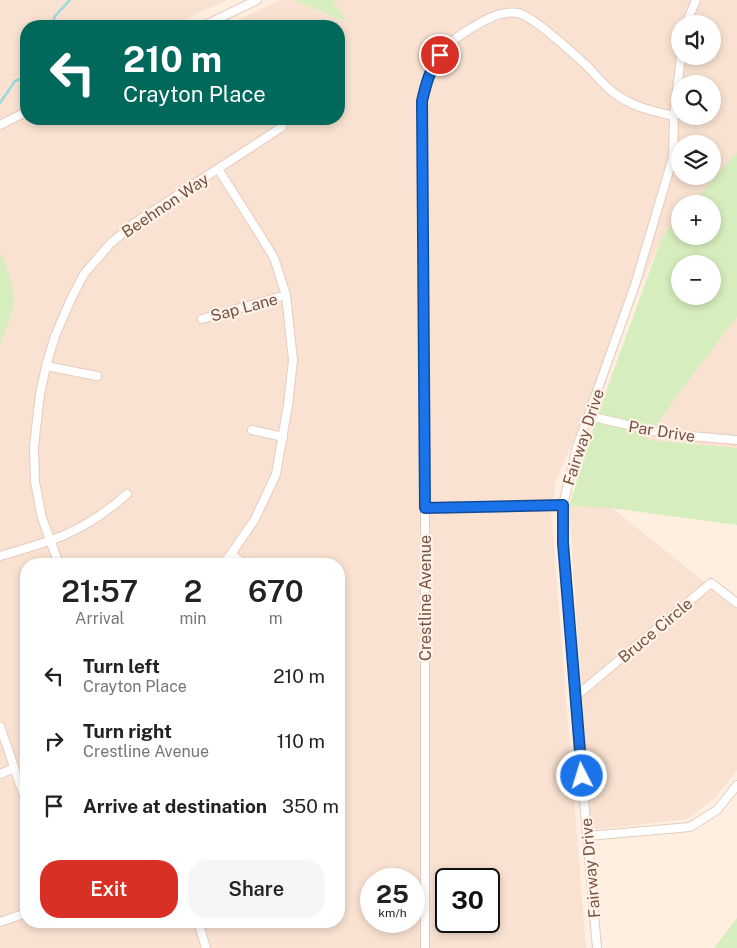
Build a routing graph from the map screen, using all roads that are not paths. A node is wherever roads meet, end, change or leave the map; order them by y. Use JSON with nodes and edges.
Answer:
{"nodes":[{"id":1,"x":257,"y":0,"type":"edge"},
{"id":2,"x":696,"y":0,"type":"edge"},
{"id":3,"x":690,"y":15,"type":"edge"},
{"id":4,"x":215,"y":20,"type":"edge"},
{"id":5,"x":20,"y":115,"type":"edge"},
{"id":6,"x":671,"y":115,"type":"edge"},
{"id":7,"x":0,"y":125,"type":"edge"},
{"id":8,"x":674,"y":125,"type":"edge"},
{"id":9,"x":282,"y":127,"type":"dead end"},
{"id":10,"x":218,"y":169,"type":"junction"},
{"id":11,"x":286,"y":296,"type":"junction"},
{"id":12,"x":202,"y":319,"type":"dead end"},
{"id":13,"x":46,"y":366,"type":"junction"},
{"id":14,"x":97,"y":376,"type":"dead end"},
{"id":15,"x":588,"y":416,"type":"junction"},
{"id":16,"x":252,"y":430,"type":"dead end"},
{"id":17,"x":283,"y":437,"type":"junction"},
{"id":18,"x":737,"y":440,"type":"edge"},
{"id":19,"x":127,"y":494,"type":"dead end"},
{"id":20,"x":563,"y":505,"type":"junction"},
{"id":21,"x":425,"y":508,"type":"junction"},
{"id":22,"x":50,"y":540,"type":"junction"},
{"id":23,"x":231,"y":554,"type":"junction"},
{"id":24,"x":0,"y":556,"type":"edge"},
{"id":25,"x":57,"y":558,"type":"edge"},
{"id":26,"x":228,"y":558,"type":"edge"},
{"id":27,"x":236,"y":558,"type":"edge"},
{"id":28,"x":737,"y":603,"type":"edge"},
{"id":29,"x":575,"y":697,"type":"junction"},
{"id":30,"x":0,"y":726,"type":"edge"},
{"id":31,"x":14,"y":768,"type":"junction"},
{"id":32,"x":0,"y":774,"type":"edge"},
{"id":33,"x":20,"y":785,"type":"edge"},
{"id":34,"x":737,"y":785,"type":"edge"},
{"id":35,"x":588,"y":836,"type":"junction"},
{"id":36,"x":20,"y":914,"type":"edge"},
{"id":37,"x":0,"y":922,"type":"edge"},
{"id":38,"x":200,"y":928,"type":"edge"},
{"id":39,"x":206,"y":948,"type":"edge"},
{"id":40,"x":425,"y":948,"type":"edge"},
{"id":41,"x":596,"y":948,"type":"edge"}],
"edges":[{"from":1,"to":4,"type":"street"},
{"from":2,"to":3,"type":"street"},
{"from":5,"to":7,"type":"street"},
{"from":6,"to":21,"type":"street","name":"Crestline Avenue"},
{"from":8,"to":15,"type":"street","name":"Fairway Drive"},
{"from":9,"to":10,"type":"street","name":"Beehnon Way"},
{"from":10,"to":11,"type":"street"},
{"from":10,"to":13,"type":"street","name":"Beehnon Way"},
{"from":11,"to":12,"type":"street","name":"Sap Lane"},
{"from":11,"to":17,"type":"street"},
{"from":13,"to":14,"type":"street"},
{"from":13,"to":22,"type":"street","name":"Beehnon Way"},
{"from":15,"to":18,"type":"street","name":"Par Drive"},
{"from":15,"to":20,"type":"street","name":"Fairway Drive"},
{"from":16,"to":17,"type":"street"},
{"from":17,"to":23,"type":"street"},
{"from":19,"to":22,"type":"street"},
{"from":20,"to":21,"type":"street"},
{"from":20,"to":29,"type":"street","name":"Fairway Drive"},
{"from":21,"to":40,"type":"street","name":"Crestline Avenue"},
{"from":22,"to":24,"type":"street"},
{"from":22,"to":25,"type":"street","name":"Beehnon Way"},
{"from":23,"to":26,"type":"street"},
{"from":23,"to":27,"type":"street"},
{"from":28,"to":29,"type":"street","name":"Bruce Circle"},
{"from":29,"to":35,"type":"street","name":"Fairway Drive"},
{"from":30,"to":31,"type":"street"},
{"from":31,"to":32,"type":"street"},
{"from":31,"to":33,"type":"street"},
{"from":34,"to":35,"type":"street"},
{"from":35,"to":41,"type":"street","name":"Fairway Drive"},
{"from":36,"to":37,"type":"street"},
{"from":38,"to":39,"type":"street"}]}
